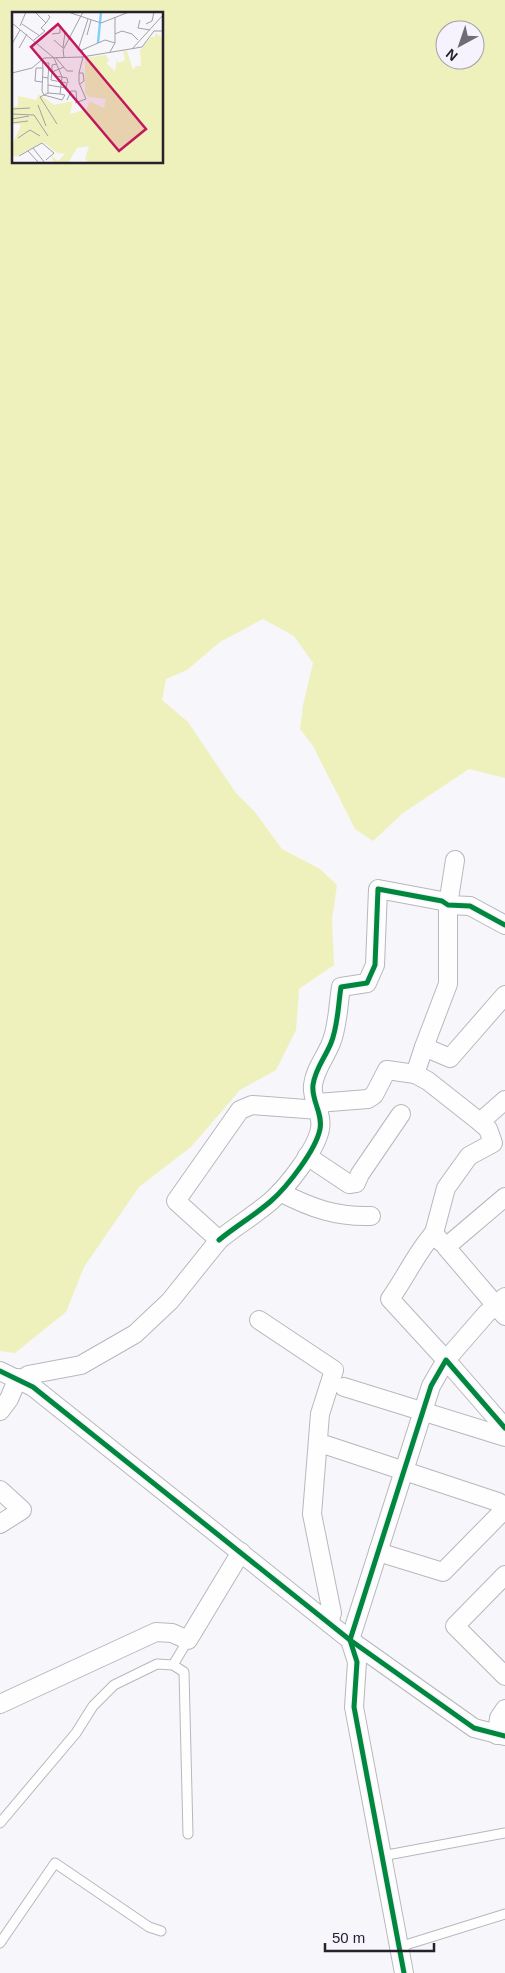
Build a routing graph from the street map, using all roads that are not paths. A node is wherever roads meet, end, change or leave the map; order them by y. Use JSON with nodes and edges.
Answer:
{"nodes":[{"id":1,"x":455,"y":860,"type":"dead end"},
{"id":2,"x":448,"y":905,"type":"junction"},
{"id":3,"x":505,"y":925,"type":"edge"},
{"id":4,"x":505,"y":995,"type":"edge"},
{"id":5,"x":424,"y":1047,"type":"junction"},
{"id":6,"x":414,"y":1074,"type":"junction"},
{"id":7,"x":505,"y":1100,"type":"edge"},
{"id":8,"x":318,"y":1107,"type":"junction"},
{"id":9,"x":402,"y":1114,"type":"dead end"},
{"id":10,"x":480,"y":1122,"type":"junction"},
{"id":11,"x":307,"y":1156,"type":"junction"},
{"id":12,"x":280,"y":1192,"type":"junction"},
{"id":13,"x":505,"y":1197,"type":"edge"},
{"id":14,"x":371,"y":1216,"type":"dead end"},
{"id":15,"x":434,"y":1233,"type":"junction"},
{"id":16,"x":219,"y":1240,"type":"junction"},
{"id":17,"x":446,"y":1247,"type":"junction"},
{"id":18,"x":502,"y":1306,"type":"edge"},
{"id":19,"x":259,"y":1320,"type":"dead end"},
{"id":20,"x":446,"y":1360,"type":"junction"},
{"id":21,"x":0,"y":1371,"type":"edge"},
{"id":22,"x":20,"y":1379,"type":"junction"},
{"id":23,"x":344,"y":1387,"type":"dead end"},
{"id":24,"x":0,"y":1411,"type":"edge"},
{"id":25,"x":422,"y":1412,"type":"junction"},
{"id":26,"x":505,"y":1428,"type":"edge"},
{"id":27,"x":505,"y":1438,"type":"edge"},
{"id":28,"x":326,"y":1445,"type":"dead end"},
{"id":29,"x":404,"y":1471,"type":"junction"},
{"id":30,"x":0,"y":1490,"type":"edge"},
{"id":31,"x":505,"y":1508,"type":"edge"},
{"id":32,"x":0,"y":1524,"type":"edge"},
{"id":33,"x":241,"y":1552,"type":"junction"},
{"id":34,"x":378,"y":1552,"type":"junction"},
{"id":35,"x":505,"y":1575,"type":"edge"},
{"id":36,"x":329,"y":1623,"type":"junction"},
{"id":37,"x":188,"y":1640,"type":"junction"},
{"id":38,"x":350,"y":1640,"type":"junction"},
{"id":39,"x":174,"y":1665,"type":"junction"},
{"id":40,"x":505,"y":1676,"type":"edge"},
{"id":41,"x":0,"y":1704,"type":"edge"},
{"id":42,"x":505,"y":1709,"type":"edge"},
{"id":43,"x":501,"y":1736,"type":"edge"},
{"id":44,"x":0,"y":1823,"type":"edge"},
{"id":45,"x":505,"y":1833,"type":"edge"},
{"id":46,"x":188,"y":1834,"type":"dead end"},
{"id":47,"x":382,"y":1856,"type":"junction"},
{"id":48,"x":505,"y":1914,"type":"edge"},
{"id":49,"x":161,"y":1931,"type":"dead end"},
{"id":50,"x":0,"y":1943,"type":"edge"},
{"id":51,"x":399,"y":1947,"type":"junction"},
{"id":52,"x":404,"y":1973,"type":"edge"}],
"edges":[{"from":1,"to":2,"type":"street"},
{"from":2,"to":3,"type":"street"},
{"from":2,"to":5,"type":"street"},
{"from":2,"to":8,"type":"street"},
{"from":4,"to":5,"type":"street"},
{"from":5,"to":6,"type":"street"},
{"from":6,"to":8,"type":"street"},
{"from":6,"to":10,"type":"street"},
{"from":7,"to":10,"type":"street"},
{"from":8,"to":11,"type":"street"},
{"from":8,"to":16,"type":"street"},
{"from":9,"to":11,"type":"street"},
{"from":10,"to":15,"type":"street"},
{"from":11,"to":12,"type":"street"},
{"from":12,"to":14,"type":"street"},
{"from":12,"to":16,"type":"street"},
{"from":13,"to":17,"type":"street"},
{"from":15,"to":17,"type":"street"},
{"from":15,"to":20,"type":"street"},
{"from":16,"to":22,"type":"street"},
{"from":17,"to":18,"type":"street"},
{"from":18,"to":20,"type":"street"},
{"from":19,"to":36,"type":"street"},
{"from":20,"to":25,"type":"street"},
{"from":20,"to":26,"type":"street"},
{"from":21,"to":22,"type":"street"},
{"from":22,"to":24,"type":"street"},
{"from":22,"to":33,"type":"street"},
{"from":23,"to":25,"type":"street"},
{"from":25,"to":27,"type":"street"},
{"from":25,"to":29,"type":"street"},
{"from":28,"to":29,"type":"street"},
{"from":29,"to":31,"type":"street"},
{"from":29,"to":34,"type":"street"},
{"from":30,"to":32,"type":"street"},
{"from":31,"to":34,"type":"street"},
{"from":33,"to":36,"type":"street"},
{"from":33,"to":37,"type":"street"},
{"from":34,"to":38,"type":"street"},
{"from":35,"to":40,"type":"street"},
{"from":36,"to":38,"type":"street"},
{"from":37,"to":39,"type":"lane"},
{"from":37,"to":41,"type":"street"},
{"from":38,"to":43,"type":"street"},
{"from":38,"to":47,"type":"street"},
{"from":39,"to":44,"type":"lane"},
{"from":39,"to":46,"type":"lane"},
{"from":42,"to":43,"type":"street"},
{"from":45,"to":47,"type":"lane"},
{"from":47,"to":51,"type":"street"},
{"from":48,"to":51,"type":"lane"},
{"from":49,"to":50,"type":"lane"},
{"from":51,"to":52,"type":"street"}]}
